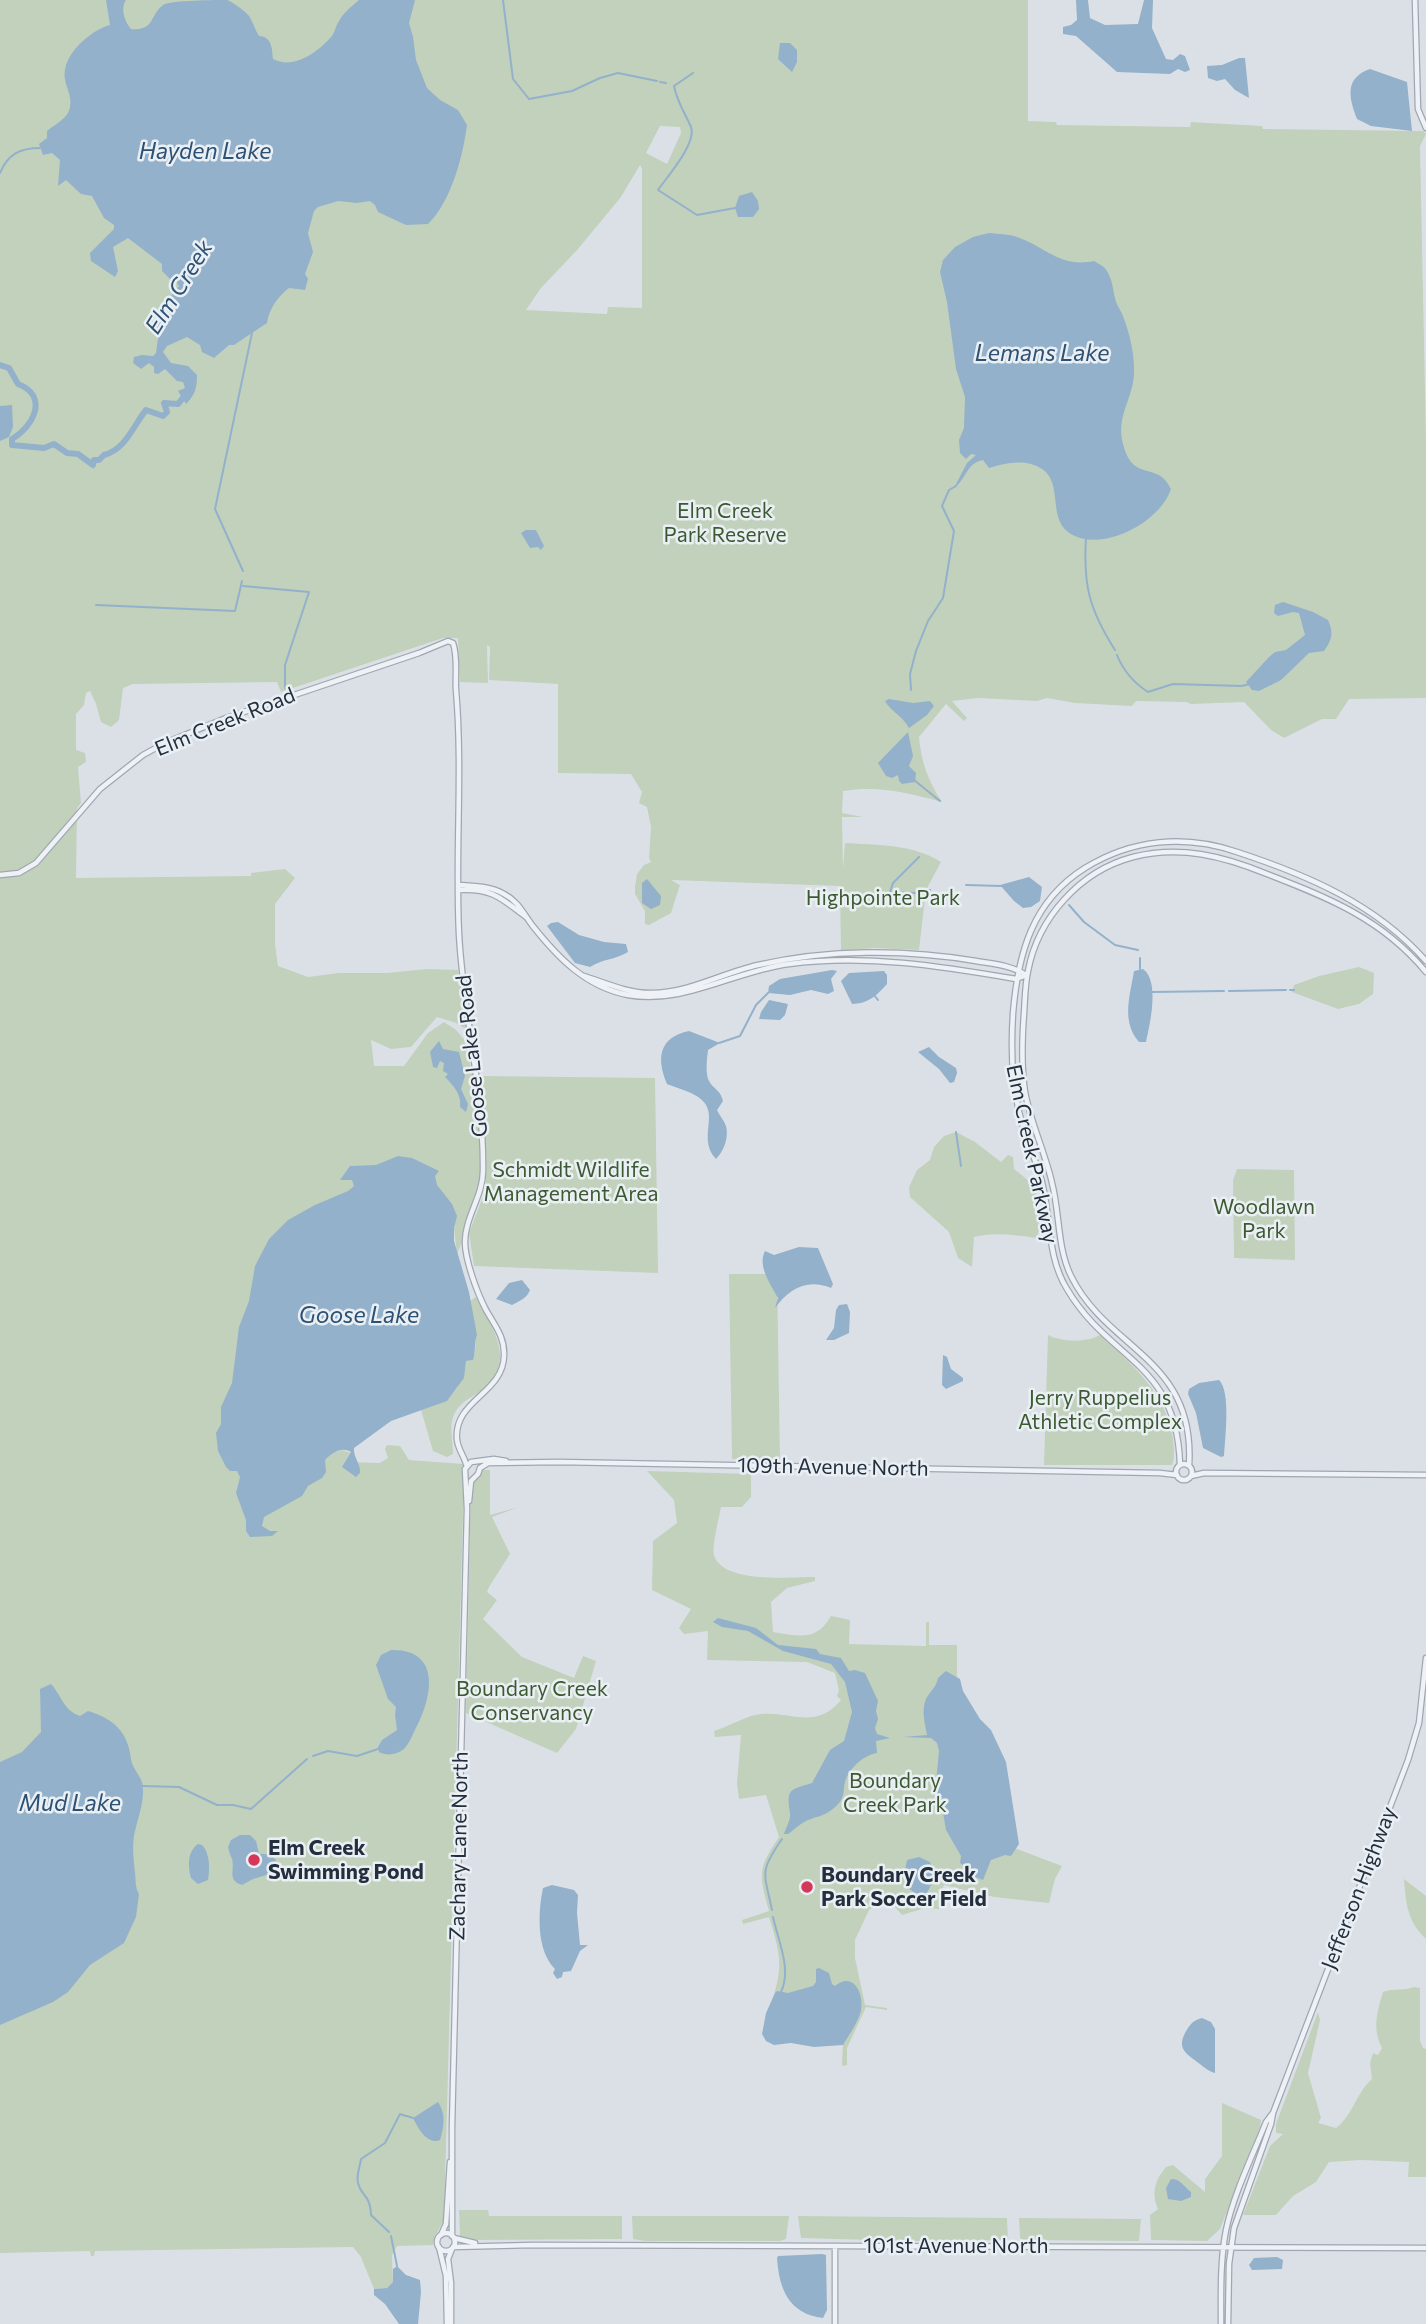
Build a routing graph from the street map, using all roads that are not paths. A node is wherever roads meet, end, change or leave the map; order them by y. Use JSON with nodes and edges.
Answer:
{"nodes":[{"id":1,"x":1415,"y":0,"type":"edge"},
{"id":2,"x":1426,"y":128,"type":"edge"},
{"id":3,"x":448,"y":641,"type":"joint"},
{"id":4,"x":0,"y":876,"type":"edge"},
{"id":5,"x":458,"y":888,"type":"junction"},
{"id":6,"x":1426,"y":961,"type":"edge"},
{"id":7,"x":1017,"y":969,"type":"junction"},
{"id":8,"x":1426,"y":972,"type":"edge"},
{"id":9,"x":581,"y":975,"type":"junction"},
{"id":10,"x":1027,"y":975,"type":"junction"},
{"id":11,"x":1016,"y":979,"type":"junction"},
{"id":12,"x":459,"y":1446,"type":"junction"},
{"id":13,"x":506,"y":1461,"type":"junction"},
{"id":14,"x":474,"y":1462,"type":"junction"},
{"id":15,"x":466,"y":1464,"type":"junction"},
{"id":16,"x":1178,"y":1467,"type":"junction"},
{"id":17,"x":480,"y":1468,"type":"junction"},
{"id":18,"x":1190,"y":1470,"type":"junction"},
{"id":19,"x":466,"y":1473,"type":"junction"},
{"id":20,"x":1160,"y":1473,"type":"junction"},
{"id":21,"x":1177,"y":1475,"type":"junction"},
{"id":22,"x":1426,"y":1475,"type":"edge"},
{"id":23,"x":474,"y":1477,"type":"junction"},
{"id":24,"x":467,"y":1509,"type":"junction"},
{"id":25,"x":1426,"y":1658,"type":"edge"},
{"id":26,"x":1273,"y":2113,"type":"junction"},
{"id":27,"x":452,"y":2141,"type":"junction"},
{"id":28,"x":441,"y":2235,"type":"junction"},
{"id":29,"x":453,"y":2237,"type":"junction"},
{"id":30,"x":486,"y":2245,"type":"junction"},
{"id":31,"x":835,"y":2246,"type":"junction"},
{"id":32,"x":439,"y":2247,"type":"junction"},
{"id":33,"x":1224,"y":2247,"type":"junction"},
{"id":34,"x":452,"y":2248,"type":"junction"},
{"id":35,"x":1231,"y":2248,"type":"junction"},
{"id":36,"x":1426,"y":2248,"type":"edge"},
{"id":37,"x":449,"y":2324,"type":"edge"},
{"id":38,"x":835,"y":2324,"type":"edge"},
{"id":39,"x":1221,"y":2324,"type":"edge"},
{"id":40,"x":1228,"y":2324,"type":"edge"}],
"edges":[{"from":1,"to":2,"type":"street"},
{"from":3,"to":4,"type":"street","name":"Elm Creek Road"},
{"from":3,"to":5,"type":"street","name":"Goose Lake Road"},
{"from":5,"to":9,"type":"street"},
{"from":5,"to":12,"type":"street","name":"Goose Lake Road"},
{"from":6,"to":7,"type":"street","name":"Elm Creek Parkway"},
{"from":7,"to":9,"type":"street"},
{"from":7,"to":10,"type":"street"},
{"from":7,"to":11,"type":"street","name":"Elm Creek Parkway"},
{"from":8,"to":10,"type":"street","name":"Elm Creek Parkway"},
{"from":9,"to":11,"type":"street"},
{"from":10,"to":11,"type":"street"},
{"from":10,"to":18,"type":"street","name":"Elm Creek Parkway"},
{"from":11,"to":16,"type":"street","name":"Elm Creek Parkway"},
{"from":12,"to":14,"type":"street"},
{"from":12,"to":15,"type":"street","name":"Goose Lake Road"},
{"from":13,"to":14,"type":"street","name":"109th Avenue North"},
{"from":13,"to":17,"type":"street","name":"109th Avenue North"},
{"from":13,"to":20,"type":"street","name":"109th Avenue North"},
{"from":14,"to":15,"type":"street"},
{"from":14,"to":17,"type":"street"},
{"from":15,"to":19,"type":"street"},
{"from":16,"to":18,"type":"street","name":"109th Avenue North"},
{"from":16,"to":20,"type":"street","name":"109th Avenue North"},
{"from":16,"to":21,"type":"street","name":"Elm Creek Parkway"},
{"from":17,"to":23,"type":"street"},
{"from":18,"to":21,"type":"street","name":"109th Avenue North"},
{"from":18,"to":22,"type":"street"},
{"from":19,"to":23,"type":"street"},
{"from":19,"to":24,"type":"street","name":"Zachary Lane North"},
{"from":20,"to":21,"type":"street","name":"109th Avenue North"},
{"from":23,"to":24,"type":"street","name":"Zachary Lane North"},
{"from":24,"to":27,"type":"street","name":"Zachary Lane North"},
{"from":25,"to":26,"type":"street","name":"Jefferson Highway"},
{"from":26,"to":33,"type":"street","name":"Jefferson Highway"},
{"from":26,"to":35,"type":"street","name":"Jefferson Highway"},
{"from":27,"to":28,"type":"street","name":"Zachary Lane North"},
{"from":27,"to":29,"type":"street","name":"Zachary Lane North"},
{"from":28,"to":29,"type":"street"},
{"from":28,"to":32,"type":"street"},
{"from":29,"to":30,"type":"street","name":"101st Avenue North"},
{"from":29,"to":34,"type":"street"},
{"from":30,"to":31,"type":"street","name":"101st Avenue North"},
{"from":30,"to":34,"type":"street","name":"101st Avenue North"},
{"from":31,"to":33,"type":"street","name":"101st Avenue North"},
{"from":31,"to":38,"type":"street"},
{"from":32,"to":34,"type":"street"},
{"from":32,"to":37,"type":"street"},
{"from":33,"to":35,"type":"street","name":"101st Avenue North"},
{"from":33,"to":39,"type":"street","name":"Jefferson Highway"},
{"from":34,"to":37,"type":"street"},
{"from":35,"to":36,"type":"street","name":"101st Avenue North"},
{"from":35,"to":40,"type":"street","name":"Jefferson Highway"}]}
